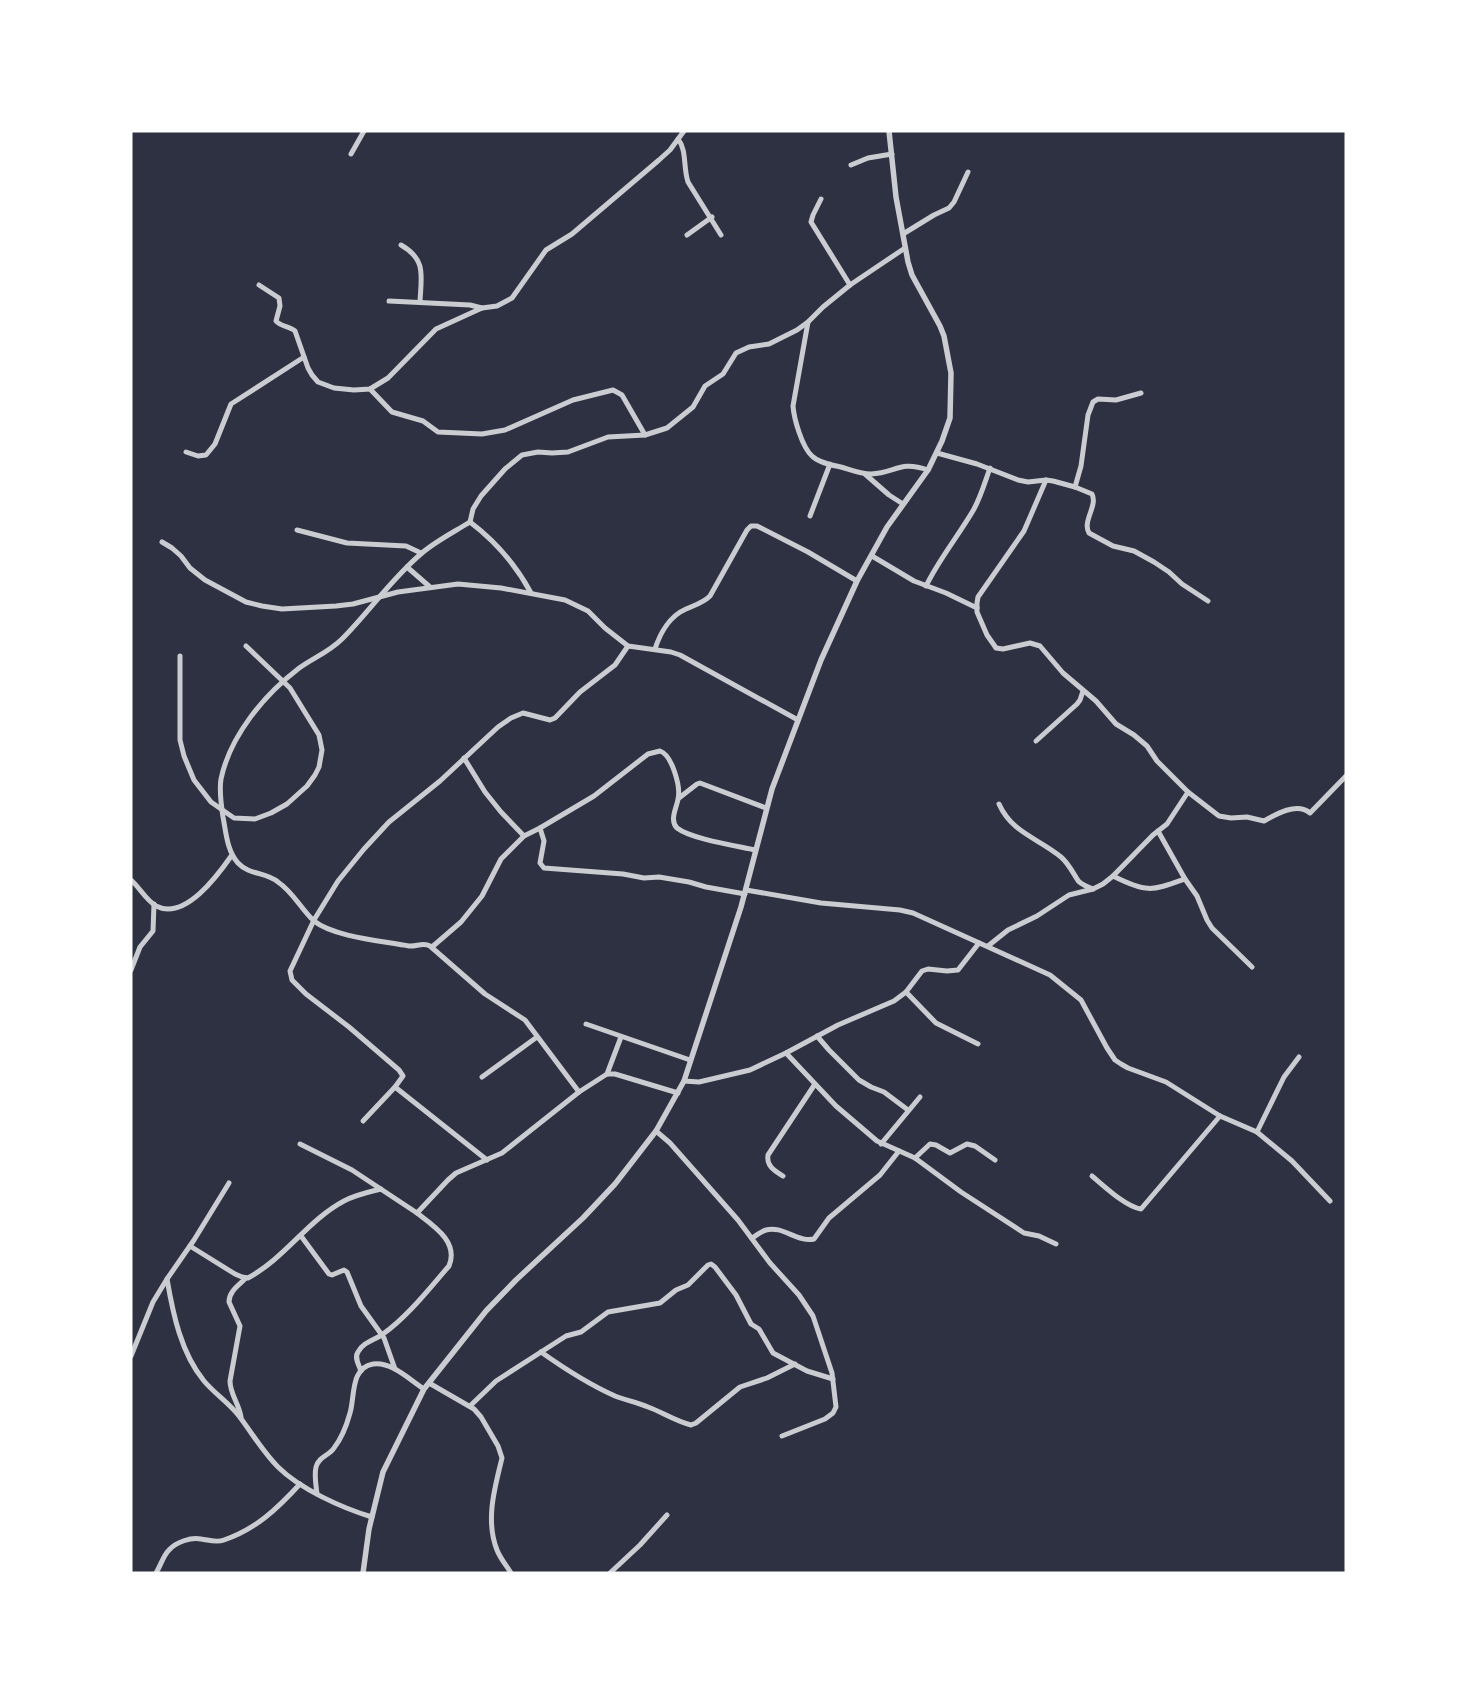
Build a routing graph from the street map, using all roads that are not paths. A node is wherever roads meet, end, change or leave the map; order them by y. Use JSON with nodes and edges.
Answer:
{"nodes":[{"id":1,"x":364,"y":131,"type":"edge"},
{"id":2,"x":684,"y":131,"type":"edge"},
{"id":3,"x":889,"y":131,"type":"edge"},
{"id":4,"x":678,"y":139,"type":"junction"},
{"id":5,"x":350,"y":154,"type":"dead end"},
{"id":6,"x":892,"y":154,"type":"junction"},
{"id":7,"x":851,"y":165,"type":"dead end"},
{"id":8,"x":968,"y":172,"type":"dead end"},
{"id":9,"x":821,"y":200,"type":"dead end"},
{"id":10,"x":712,"y":218,"type":"junction"},
{"id":11,"x":903,"y":234,"type":"junction"},
{"id":12,"x":687,"y":235,"type":"dead end"},
{"id":13,"x":721,"y":235,"type":"dead end"},
{"id":14,"x":401,"y":245,"type":"dead end"},
{"id":15,"x":905,"y":248,"type":"junction"},
{"id":16,"x":260,"y":285,"type":"dead end"},
{"id":17,"x":850,"y":286,"type":"junction"},
{"id":18,"x":389,"y":301,"type":"dead end"},
{"id":19,"x":420,"y":302,"type":"junction"},
{"id":20,"x":482,"y":308,"type":"junction"},
{"id":21,"x":808,"y":322,"type":"junction"},
{"id":22,"x":304,"y":357,"type":"junction"},
{"id":23,"x":370,"y":388,"type":"junction"},
{"id":24,"x":1141,"y":393,"type":"dead end"},
{"id":25,"x":645,"y":435,"type":"junction"},
{"id":26,"x":186,"y":452,"type":"dead end"},
{"id":27,"x":937,"y":453,"type":"junction"},
{"id":28,"x":830,"y":464,"type":"junction"},
{"id":29,"x":990,"y":468,"type":"junction"},
{"id":30,"x":928,"y":470,"type":"junction"},
{"id":31,"x":865,"y":474,"type":"junction"},
{"id":32,"x":1046,"y":480,"type":"junction"},
{"id":33,"x":1075,"y":487,"type":"junction"},
{"id":34,"x":903,"y":504,"type":"junction"},
{"id":35,"x":810,"y":516,"type":"dead end"},
{"id":36,"x":470,"y":522,"type":"junction"},
{"id":37,"x":297,"y":530,"type":"dead end"},
{"id":38,"x":162,"y":542,"type":"dead end"},
{"id":39,"x":421,"y":554,"type":"junction"},
{"id":40,"x":872,"y":556,"type":"junction"},
{"id":41,"x":407,"y":567,"type":"junction"},
{"id":42,"x":857,"y":581,"type":"junction"},
{"id":43,"x":926,"y":586,"type":"junction"},
{"id":44,"x":430,"y":587,"type":"junction"},
{"id":45,"x":531,"y":593,"type":"junction"},
{"id":46,"x":381,"y":596,"type":"junction"},
{"id":47,"x":1208,"y":601,"type":"dead end"},
{"id":48,"x":976,"y":608,"type":"junction"},
{"id":49,"x":246,"y":646,"type":"dead end"},
{"id":50,"x":628,"y":646,"type":"junction"},
{"id":51,"x":654,"y":649,"type":"junction"},
{"id":52,"x":180,"y":656,"type":"dead end"},
{"id":53,"x":283,"y":682,"type":"junction"},
{"id":54,"x":1083,"y":690,"type":"junction"},
{"id":55,"x":798,"y":720,"type":"junction"},
{"id":56,"x":1036,"y":741,"type":"dead end"},
{"id":57,"x":464,"y":758,"type":"junction"},
{"id":58,"x":1346,"y":776,"type":"edge"},
{"id":59,"x":1188,"y":792,"type":"junction"},
{"id":60,"x":679,"y":798,"type":"junction"},
{"id":61,"x":999,"y":804,"type":"dead end"},
{"id":62,"x":766,"y":808,"type":"junction"},
{"id":63,"x":222,"y":809,"type":"junction"},
{"id":64,"x":540,"y":828,"type":"junction"},
{"id":65,"x":1158,"y":832,"type":"junction"},
{"id":66,"x":524,"y":836,"type":"junction"},
{"id":67,"x":755,"y":850,"type":"junction"},
{"id":68,"x":232,"y":855,"type":"junction"},
{"id":69,"x":1114,"y":876,"type":"junction"},
{"id":70,"x":1185,"y":879,"type":"junction"},
{"id":71,"x":131,"y":880,"type":"edge"},
{"id":72,"x":1077,"y":881,"type":"junction"},
{"id":73,"x":1093,"y":890,"type":"junction"},
{"id":74,"x":745,"y":892,"type":"junction"},
{"id":75,"x":1072,"y":894,"type":"junction"},
{"id":76,"x":154,"y":904,"type":"junction"},
{"id":77,"x":314,"y":920,"type":"junction"},
{"id":78,"x":979,"y":943,"type":"junction"},
{"id":79,"x":988,"y":946,"type":"junction"},
{"id":80,"x":432,"y":947,"type":"junction"},
{"id":81,"x":1252,"y":968,"type":"dead end"},
{"id":82,"x":131,"y":970,"type":"edge"},
{"id":83,"x":906,"y":992,"type":"junction"},
{"id":84,"x":586,"y":1024,"type":"dead end"},
{"id":85,"x":816,"y":1036,"type":"junction"},
{"id":86,"x":537,"y":1037,"type":"junction"},
{"id":87,"x":621,"y":1037,"type":"junction"},
{"id":88,"x":978,"y":1044,"type":"dead end"},
{"id":89,"x":786,"y":1053,"type":"junction"},
{"id":90,"x":1299,"y":1057,"type":"dead end"},
{"id":91,"x":690,"y":1060,"type":"junction"},
{"id":92,"x":606,"y":1074,"type":"junction"},
{"id":93,"x":482,"y":1077,"type":"dead end"},
{"id":94,"x":684,"y":1080,"type":"junction"},
{"id":95,"x":815,"y":1084,"type":"junction"},
{"id":96,"x":395,"y":1086,"type":"junction"},
{"id":97,"x":579,"y":1092,"type":"junction"},
{"id":98,"x":678,"y":1093,"type":"junction"},
{"id":99,"x":920,"y":1097,"type":"dead end"},
{"id":100,"x":908,"y":1110,"type":"junction"},
{"id":101,"x":1220,"y":1116,"type":"junction"},
{"id":102,"x":363,"y":1120,"type":"dead end"},
{"id":103,"x":656,"y":1131,"type":"junction"},
{"id":104,"x":1257,"y":1132,"type":"junction"},
{"id":105,"x":300,"y":1144,"type":"dead end"},
{"id":106,"x":880,"y":1144,"type":"junction"},
{"id":107,"x":899,"y":1151,"type":"junction"},
{"id":108,"x":915,"y":1158,"type":"junction"},
{"id":109,"x":487,"y":1160,"type":"junction"},
{"id":110,"x":995,"y":1160,"type":"dead end"},
{"id":111,"x":783,"y":1176,"type":"dead end"},
{"id":112,"x":1092,"y":1176,"type":"dead end"},
{"id":113,"x":229,"y":1183,"type":"dead end"},
{"id":114,"x":380,"y":1189,"type":"junction"},
{"id":115,"x":1330,"y":1201,"type":"dead end"},
{"id":116,"x":417,"y":1213,"type":"junction"},
{"id":117,"x":301,"y":1236,"type":"junction"},
{"id":118,"x":752,"y":1238,"type":"junction"},
{"id":119,"x":1056,"y":1244,"type":"dead end"},
{"id":120,"x":190,"y":1246,"type":"junction"},
{"id":121,"x":246,"y":1278,"type":"junction"},
{"id":122,"x":166,"y":1279,"type":"junction"},
{"id":123,"x":382,"y":1335,"type":"junction"},
{"id":124,"x":541,"y":1352,"type":"junction"},
{"id":125,"x":131,"y":1356,"type":"edge"},
{"id":126,"x":795,"y":1364,"type":"junction"},
{"id":127,"x":395,"y":1369,"type":"junction"},
{"id":128,"x":361,"y":1371,"type":"junction"},
{"id":129,"x":834,"y":1379,"type":"junction"},
{"id":130,"x":429,"y":1383,"type":"junction"},
{"id":131,"x":424,"y":1389,"type":"junction"},
{"id":132,"x":470,"y":1406,"type":"junction"},
{"id":133,"x":241,"y":1420,"type":"junction"},
{"id":134,"x":782,"y":1436,"type":"dead end"},
{"id":135,"x":300,"y":1484,"type":"junction"},
{"id":136,"x":317,"y":1494,"type":"junction"},
{"id":137,"x":667,"y":1515,"type":"dead end"},
{"id":138,"x":372,"y":1517,"type":"junction"},
{"id":139,"x":156,"y":1573,"type":"edge"},
{"id":140,"x":363,"y":1573,"type":"edge"},
{"id":141,"x":511,"y":1573,"type":"edge"},
{"id":142,"x":610,"y":1573,"type":"edge"}],
"edges":[{"from":1,"to":5,"type":"street"},
{"from":2,"to":4,"type":"street"},
{"from":3,"to":6,"type":"street"},
{"from":4,"to":10,"type":"street"},
{"from":4,"to":20,"type":"street"},
{"from":6,"to":7,"type":"street"},
{"from":6,"to":11,"type":"street"},
{"from":8,"to":11,"type":"street"},
{"from":9,"to":17,"type":"street"},
{"from":10,"to":12,"type":"street"},
{"from":10,"to":13,"type":"street"},
{"from":11,"to":15,"type":"street"},
{"from":14,"to":19,"type":"street"},
{"from":15,"to":17,"type":"street"},
{"from":15,"to":27,"type":"street"},
{"from":16,"to":22,"type":"street"},
{"from":17,"to":21,"type":"street"},
{"from":18,"to":19,"type":"street"},
{"from":19,"to":20,"type":"street"},
{"from":20,"to":23,"type":"street"},
{"from":21,"to":25,"type":"street"},
{"from":21,"to":28,"type":"street"},
{"from":22,"to":23,"type":"street"},
{"from":22,"to":26,"type":"street"},
{"from":23,"to":25,"type":"street"},
{"from":24,"to":33,"type":"street"},
{"from":25,"to":36,"type":"street"},
{"from":27,"to":29,"type":"street"},
{"from":27,"to":30,"type":"street"},
{"from":28,"to":31,"type":"street"},
{"from":28,"to":35,"type":"street"},
{"from":29,"to":32,"type":"street"},
{"from":29,"to":43,"type":"street"},
{"from":30,"to":31,"type":"street"},
{"from":30,"to":34,"type":"street"},
{"from":31,"to":34,"type":"street"},
{"from":32,"to":33,"type":"street"},
{"from":32,"to":48,"type":"street"},
{"from":33,"to":47,"type":"street"},
{"from":34,"to":40,"type":"street"},
{"from":36,"to":39,"type":"street"},
{"from":36,"to":45,"type":"street"},
{"from":37,"to":39,"type":"street"},
{"from":38,"to":46,"type":"street"},
{"from":39,"to":41,"type":"street"},
{"from":40,"to":42,"type":"street"},
{"from":40,"to":43,"type":"street"},
{"from":41,"to":44,"type":"street"},
{"from":41,"to":46,"type":"street"},
{"from":42,"to":51,"type":"street"},
{"from":42,"to":55,"type":"street"},
{"from":43,"to":48,"type":"street"},
{"from":44,"to":45,"type":"street"},
{"from":44,"to":46,"type":"street"},
{"from":45,"to":50,"type":"street"},
{"from":46,"to":53,"type":"street"},
{"from":48,"to":54,"type":"street"},
{"from":49,"to":53,"type":"street"},
{"from":50,"to":51,"type":"street"},
{"from":50,"to":57,"type":"street"},
{"from":51,"to":55,"type":"street"},
{"from":52,"to":63,"type":"street"},
{"from":53,"to":63,"type":"street"},
{"from":53,"to":63,"type":"street"},
{"from":54,"to":56,"type":"street"},
{"from":54,"to":59,"type":"street"},
{"from":55,"to":62,"type":"street"},
{"from":57,"to":66,"type":"street"},
{"from":57,"to":77,"type":"street"},
{"from":58,"to":59,"type":"street"},
{"from":59,"to":65,"type":"street"},
{"from":60,"to":62,"type":"street"},
{"from":60,"to":64,"type":"street"},
{"from":60,"to":67,"type":"street"},
{"from":61,"to":72,"type":"street"},
{"from":62,"to":67,"type":"street"},
{"from":63,"to":68,"type":"street"},
{"from":64,"to":66,"type":"street"},
{"from":64,"to":74,"type":"street"},
{"from":65,"to":69,"type":"street"},
{"from":65,"to":70,"type":"street"},
{"from":66,"to":80,"type":"street"},
{"from":67,"to":74,"type":"street"},
{"from":68,"to":76,"type":"street"},
{"from":68,"to":77,"type":"street"},
{"from":69,"to":70,"type":"street"},
{"from":69,"to":73,"type":"street"},
{"from":70,"to":81,"type":"street"},
{"from":71,"to":76,"type":"street"},
{"from":72,"to":73,"type":"street"},
{"from":72,"to":75,"type":"street"},
{"from":73,"to":75,"type":"street"},
{"from":74,"to":78,"type":"street"},
{"from":74,"to":91,"type":"street"},
{"from":75,"to":79,"type":"street"},
{"from":76,"to":82,"type":"street"},
{"from":77,"to":80,"type":"street"},
{"from":77,"to":96,"type":"street"},
{"from":78,"to":79,"type":"street"},
{"from":78,"to":83,"type":"street"},
{"from":79,"to":101,"type":"street"},
{"from":80,"to":86,"type":"street"},
{"from":83,"to":85,"type":"street"},
{"from":83,"to":88,"type":"street"},
{"from":84,"to":87,"type":"street"},
{"from":85,"to":89,"type":"street"},
{"from":85,"to":100,"type":"street"},
{"from":86,"to":93,"type":"street"},
{"from":86,"to":97,"type":"street"},
{"from":87,"to":91,"type":"street"},
{"from":87,"to":92,"type":"street"},
{"from":89,"to":94,"type":"street"},
{"from":89,"to":95,"type":"street"},
{"from":90,"to":104,"type":"street"},
{"from":91,"to":94,"type":"street"},
{"from":92,"to":97,"type":"street"},
{"from":92,"to":98,"type":"street"},
{"from":94,"to":98,"type":"street"},
{"from":95,"to":106,"type":"street"},
{"from":95,"to":111,"type":"street"},
{"from":96,"to":102,"type":"street"},
{"from":96,"to":109,"type":"street"},
{"from":97,"to":109,"type":"street"},
{"from":98,"to":103,"type":"street"},
{"from":99,"to":100,"type":"street"},
{"from":100,"to":106,"type":"street"},
{"from":101,"to":104,"type":"street"},
{"from":101,"to":112,"type":"street"},
{"from":103,"to":118,"type":"street"},
{"from":103,"to":130,"type":"street"},
{"from":104,"to":115,"type":"street"},
{"from":105,"to":114,"type":"street"},
{"from":106,"to":107,"type":"street"},
{"from":107,"to":108,"type":"street"},
{"from":107,"to":118,"type":"street"},
{"from":108,"to":110,"type":"street"},
{"from":108,"to":119,"type":"street"},
{"from":109,"to":116,"type":"street"},
{"from":113,"to":120,"type":"street"},
{"from":114,"to":116,"type":"street"},
{"from":114,"to":117,"type":"street"},
{"from":116,"to":123,"type":"street"},
{"from":117,"to":121,"type":"street"},
{"from":117,"to":123,"type":"street"},
{"from":118,"to":129,"type":"street"},
{"from":120,"to":121,"type":"street"},
{"from":120,"to":122,"type":"street"},
{"from":121,"to":133,"type":"street"},
{"from":122,"to":125,"type":"street"},
{"from":122,"to":133,"type":"street"},
{"from":123,"to":127,"type":"street"},
{"from":123,"to":128,"type":"street"},
{"from":124,"to":126,"type":"street"},
{"from":124,"to":126,"type":"street"},
{"from":124,"to":132,"type":"street"},
{"from":126,"to":129,"type":"street"},
{"from":127,"to":128,"type":"street"},
{"from":127,"to":131,"type":"street"},
{"from":128,"to":136,"type":"street"},
{"from":129,"to":134,"type":"street"},
{"from":130,"to":131,"type":"street"},
{"from":130,"to":132,"type":"street"},
{"from":131,"to":138,"type":"street"},
{"from":132,"to":141,"type":"street"},
{"from":133,"to":135,"type":"street"},
{"from":135,"to":136,"type":"street"},
{"from":135,"to":139,"type":"street"},
{"from":136,"to":138,"type":"street"},
{"from":137,"to":142,"type":"street"},
{"from":138,"to":140,"type":"street"}]}
